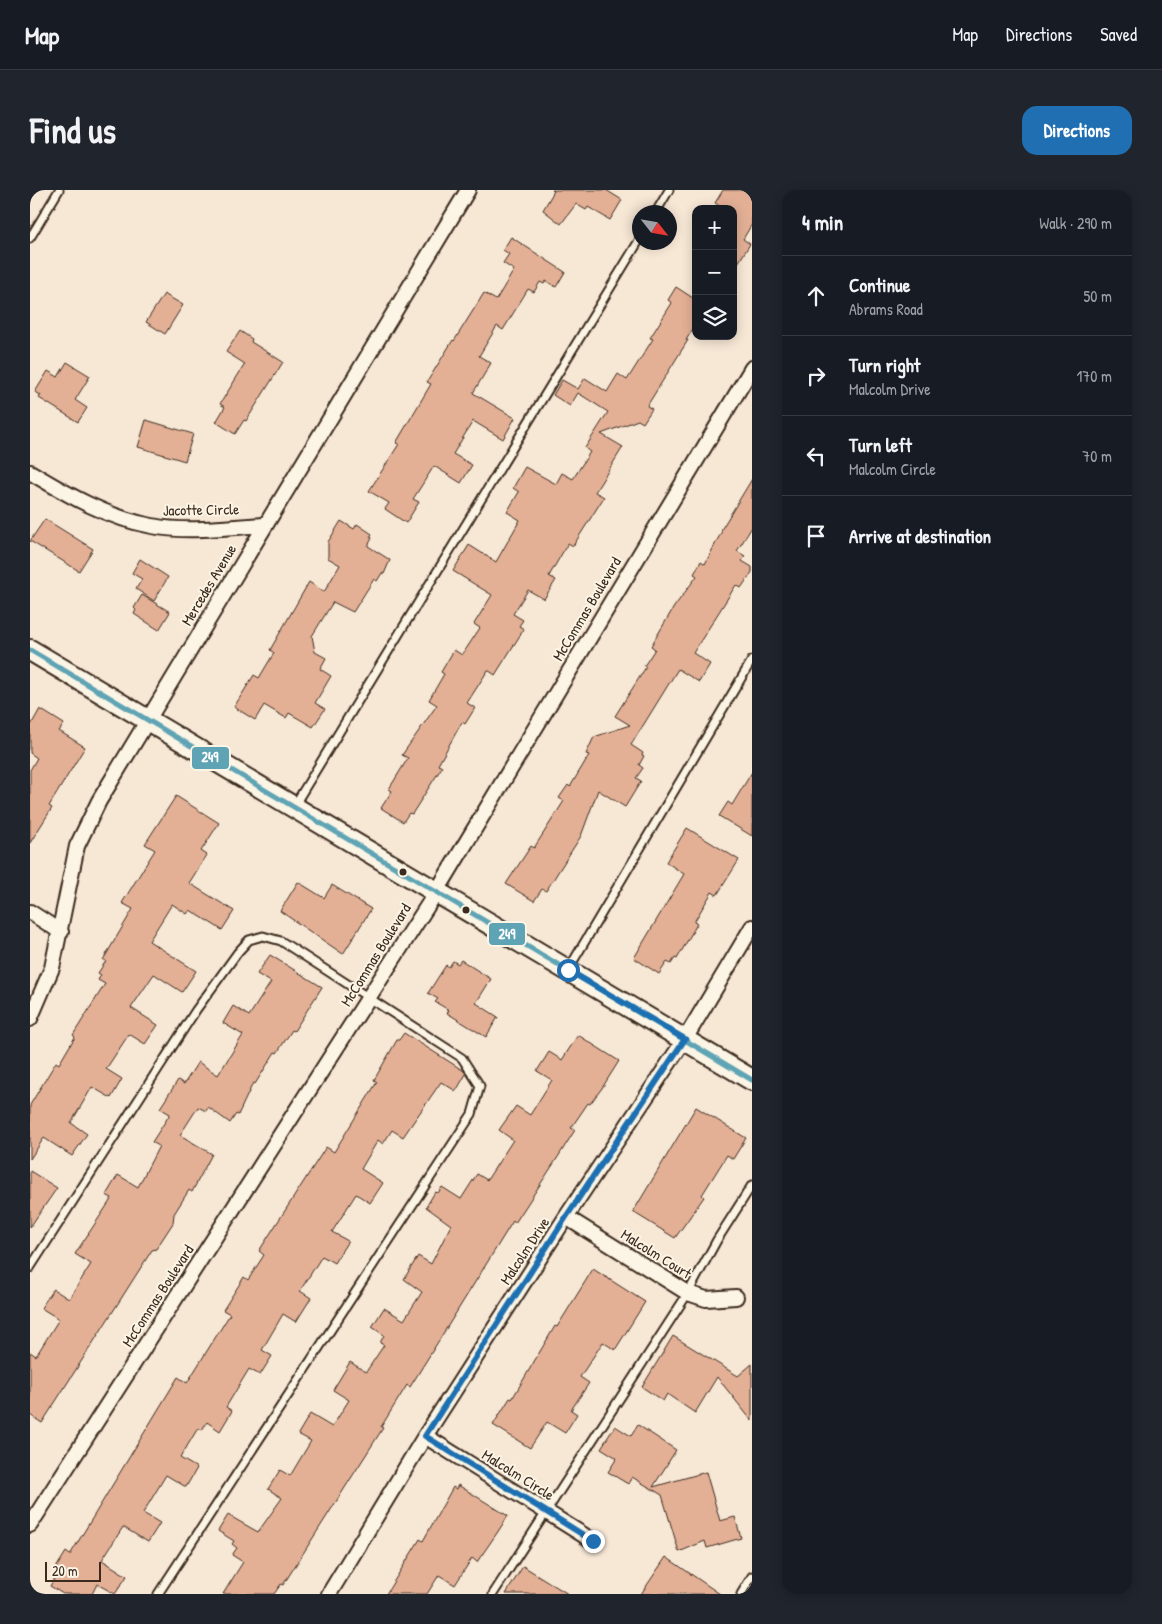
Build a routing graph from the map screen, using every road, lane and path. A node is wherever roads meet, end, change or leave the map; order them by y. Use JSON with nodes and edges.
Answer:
{"nodes":[{"id":1,"x":59,"y":190,"type":"edge"},
{"id":2,"x":468,"y":190,"type":"edge"},
{"id":3,"x":669,"y":190,"type":"edge"},
{"id":4,"x":660,"y":205,"type":"edge"},
{"id":5,"x":30,"y":238,"type":"edge"},
{"id":6,"x":633,"y":250,"type":"edge"},
{"id":7,"x":752,"y":368,"type":"edge"},
{"id":8,"x":30,"y":472,"type":"edge"},
{"id":9,"x":264,"y":525,"type":"junction"},
{"id":10,"x":30,"y":650,"type":"edge"},
{"id":11,"x":752,"y":660,"type":"edge"},
{"id":12,"x":147,"y":719,"type":"junction"},
{"id":13,"x":294,"y":806,"type":"junction"},
{"id":14,"x":437,"y":890,"type":"junction"},
{"id":15,"x":30,"y":912,"type":"edge"},
{"id":16,"x":752,"y":927,"type":"edge"},
{"id":17,"x":61,"y":932,"type":"junction"},
{"id":18,"x":568,"y":970,"type":"junction"},
{"id":19,"x":369,"y":997,"type":"junction"},
{"id":20,"x":30,"y":1019,"type":"edge"},
{"id":21,"x":685,"y":1039,"type":"junction"},
{"id":22,"x":752,"y":1080,"type":"edge"},
{"id":23,"x":752,"y":1185,"type":"edge"},
{"id":24,"x":566,"y":1217,"type":"junction"},
{"id":25,"x":30,"y":1268,"type":"edge"},
{"id":26,"x":688,"y":1293,"type":"junction"},
{"id":27,"x":736,"y":1297,"type":"dead end"},
{"id":28,"x":425,"y":1436,"type":"junction"},
{"id":29,"x":547,"y":1512,"type":"junction"},
{"id":30,"x":30,"y":1525,"type":"edge"},
{"id":31,"x":593,"y":1541,"type":"dead end"},
{"id":32,"x":752,"y":1576,"type":"edge"},
{"id":33,"x":158,"y":1594,"type":"edge"},
{"id":34,"x":329,"y":1594,"type":"edge"},
{"id":35,"x":493,"y":1594,"type":"edge"},
{"id":36,"x":741,"y":1594,"type":"edge"}],
"edges":[{"from":1,"to":5,"type":"lane"},
{"from":2,"to":9,"type":"street","name":"Mercedes Avenue"},
{"from":3,"to":4,"type":"lane"},
{"from":6,"to":13,"type":"lane"},
{"from":7,"to":14,"type":"street","name":"McCommas Boulevard"},
{"from":8,"to":9,"type":"street","name":"Jacotte Circle"},
{"from":9,"to":12,"type":"street","name":"Mercedes Avenue"},
{"from":10,"to":12,"type":"main road"},
{"from":11,"to":18,"type":"lane"},
{"from":12,"to":13,"type":"main road"},
{"from":12,"to":17,"type":"street","name":"Mercedes Avenue"},
{"from":13,"to":14,"type":"main road"},
{"from":14,"to":18,"type":"main road"},
{"from":14,"to":19,"type":"street","name":"McCommas Boulevard"},
{"from":15,"to":17,"type":"street"},
{"from":16,"to":21,"type":"street","name":"Malcolm Drive"},
{"from":17,"to":20,"type":"street","name":"Mercedes Avenue"},
{"from":18,"to":21,"type":"main road"},
{"from":19,"to":25,"type":"lane"},
{"from":19,"to":30,"type":"street","name":"McCommas Boulevard"},
{"from":19,"to":33,"type":"lane"},
{"from":21,"to":22,"type":"main road"},
{"from":21,"to":24,"type":"street","name":"Malcolm Drive"},
{"from":23,"to":26,"type":"lane"},
{"from":24,"to":26,"type":"street","name":"Malcolm Court"},
{"from":24,"to":28,"type":"street","name":"Malcolm Drive"},
{"from":26,"to":27,"type":"street","name":"Malcolm Court"},
{"from":26,"to":29,"type":"lane"},
{"from":28,"to":29,"type":"street","name":"Malcolm Circle"},
{"from":28,"to":34,"type":"street","name":"Malcolm Drive"},
{"from":29,"to":31,"type":"street","name":"Malcolm Circle"},
{"from":29,"to":35,"type":"lane"},
{"from":32,"to":36,"type":"lane"}]}
